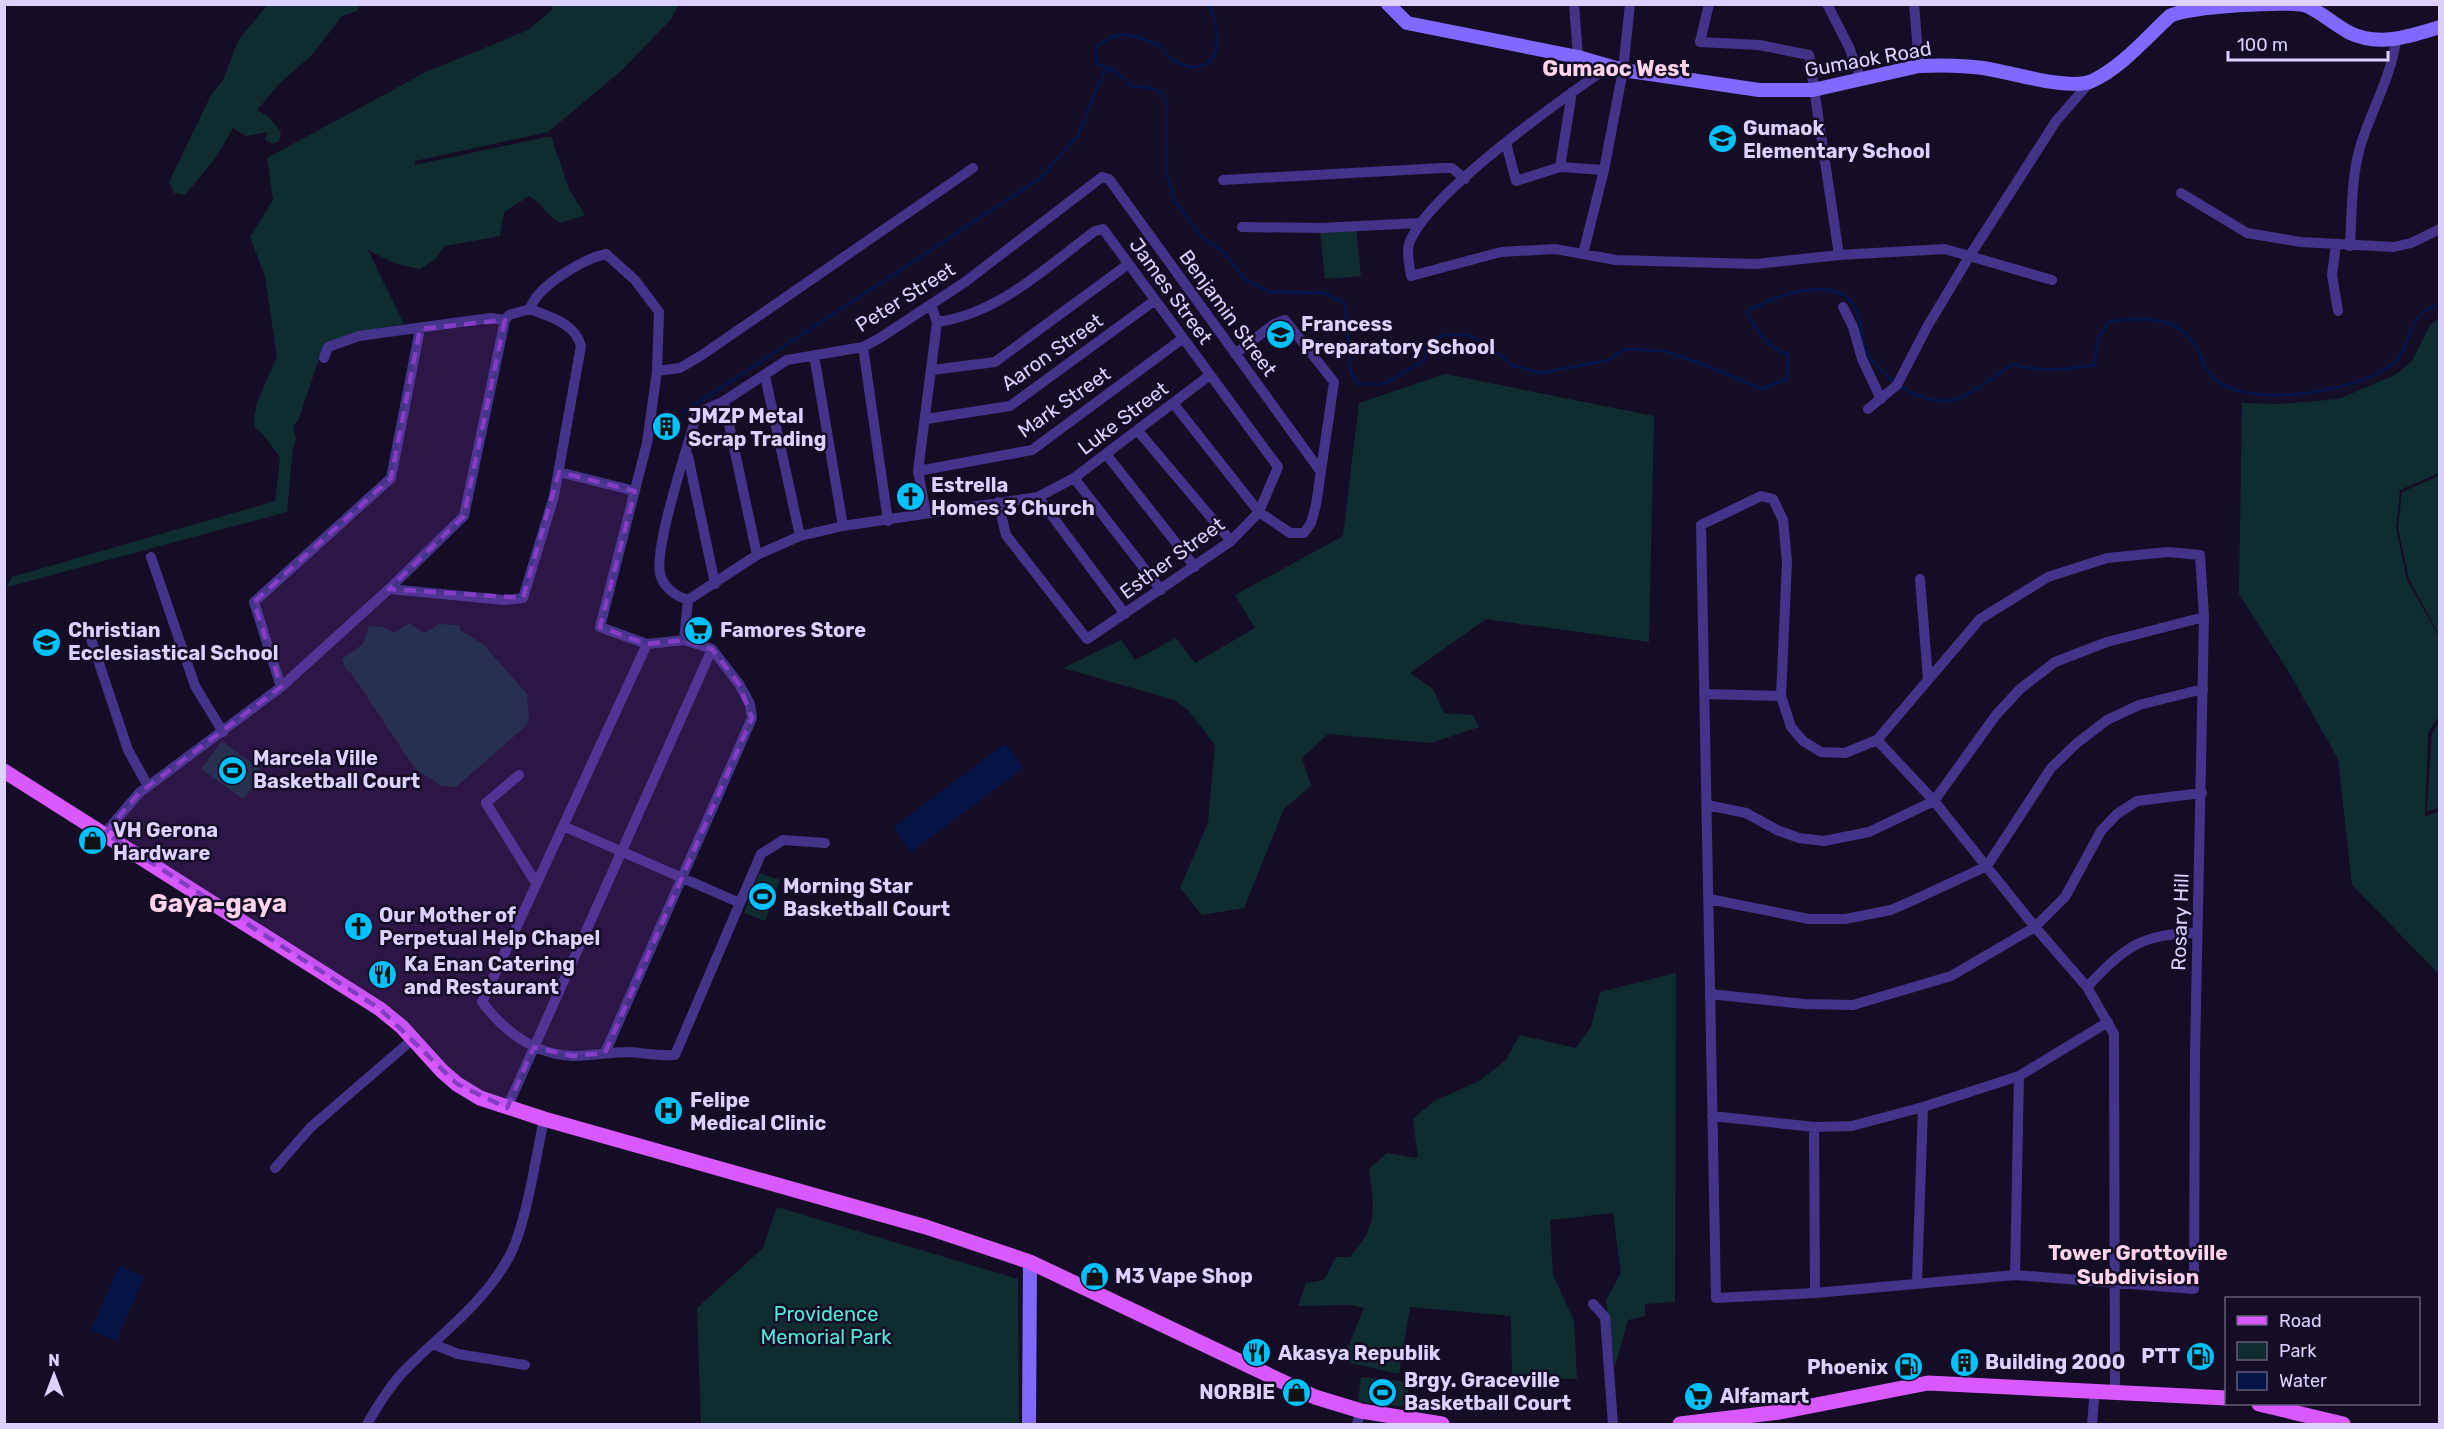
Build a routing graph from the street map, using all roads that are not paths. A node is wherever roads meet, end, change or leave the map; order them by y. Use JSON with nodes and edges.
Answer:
{"nodes":[{"id":1,"x":1388,"y":4,"type":"edge"},
{"id":2,"x":1574,"y":4,"type":"edge"},
{"id":3,"x":1630,"y":4,"type":"edge"},
{"id":4,"x":1709,"y":4,"type":"edge"},
{"id":5,"x":1827,"y":4,"type":"edge"},
{"id":6,"x":1914,"y":4,"type":"edge"},
{"id":7,"x":2305,"y":5,"type":"edge"},
{"id":8,"x":2439,"y":27,"type":"edge"},
{"id":9,"x":2396,"y":40,"type":"junction"},
{"id":10,"x":1578,"y":57,"type":"junction"},
{"id":11,"x":1918,"y":66,"type":"junction"},
{"id":12,"x":1608,"y":67,"type":"junction"},
{"id":13,"x":1623,"y":70,"type":"junction"},
{"id":14,"x":1861,"y":80,"type":"junction"},
{"id":15,"x":2090,"y":82,"type":"junction"},
{"id":16,"x":1813,"y":90,"type":"junction"},
{"id":17,"x":1572,"y":92,"type":"junction"},
{"id":18,"x":1506,"y":143,"type":"junction"},
{"id":19,"x":1560,"y":167,"type":"junction"},
{"id":20,"x":973,"y":168,"type":"dead end"},
{"id":21,"x":1604,"y":170,"type":"junction"},
{"id":22,"x":1105,"y":177,"type":"joint"},
{"id":23,"x":1465,"y":179,"type":"junction"},
{"id":24,"x":1223,"y":180,"type":"dead end"},
{"id":25,"x":2181,"y":193,"type":"dead end"},
{"id":26,"x":1420,"y":223,"type":"junction"},
{"id":27,"x":1242,"y":227,"type":"dead end"},
{"id":28,"x":2439,"y":229,"type":"edge"},
{"id":29,"x":2336,"y":245,"type":"junction"},
{"id":30,"x":2350,"y":246,"type":"junction"},
{"id":31,"x":1583,"y":254,"type":"junction"},
{"id":32,"x":1839,"y":255,"type":"junction"},
{"id":33,"x":1969,"y":257,"type":"junction"},
{"id":34,"x":1127,"y":265,"type":"junction"},
{"id":35,"x":2052,"y":280,"type":"dead end"},
{"id":36,"x":1155,"y":301,"type":"junction"},
{"id":37,"x":931,"y":305,"type":"junction"},
{"id":38,"x":1843,"y":307,"type":"dead end"},
{"id":39,"x":530,"y":309,"type":"junction"},
{"id":40,"x":2338,"y":311,"type":"dead end"},
{"id":41,"x":505,"y":320,"type":"junction"},
{"id":42,"x":937,"y":322,"type":"junction"},
{"id":43,"x":420,"y":329,"type":"junction"},
{"id":44,"x":1182,"y":339,"type":"junction"},
{"id":45,"x":863,"y":347,"type":"junction"},
{"id":46,"x":1235,"y":354,"type":"junction"},
{"id":47,"x":814,"y":355,"type":"junction"},
{"id":48,"x":324,"y":358,"type":"dead end"},
{"id":49,"x":932,"y":370,"type":"junction"},
{"id":50,"x":657,"y":371,"type":"junction"},
{"id":51,"x":1210,"y":375,"type":"junction"},
{"id":52,"x":765,"y":376,"type":"junction"},
{"id":53,"x":1881,"y":399,"type":"junction"},
{"id":54,"x":724,"y":401,"type":"junction"},
{"id":55,"x":1173,"y":403,"type":"junction"},
{"id":56,"x":1868,"y":409,"type":"dead end"},
{"id":57,"x":926,"y":419,"type":"junction"},
{"id":58,"x":1138,"y":431,"type":"junction"},
{"id":59,"x":687,"y":452,"type":"junction"},
{"id":60,"x":1106,"y":454,"type":"junction"},
{"id":61,"x":918,"y":471,"type":"junction"},
{"id":62,"x":559,"y":472,"type":"junction"},
{"id":63,"x":1321,"y":472,"type":"junction"},
{"id":64,"x":1074,"y":478,"type":"junction"},
{"id":65,"x":635,"y":491,"type":"junction"},
{"id":66,"x":1038,"y":497,"type":"junction"},
{"id":67,"x":998,"y":502,"type":"junction"},
{"id":68,"x":1259,"y":512,"type":"junction"},
{"id":69,"x":926,"y":513,"type":"junction"},
{"id":70,"x":888,"y":521,"type":"junction"},
{"id":71,"x":843,"y":526,"type":"junction"},
{"id":72,"x":800,"y":536,"type":"junction"},
{"id":73,"x":1230,"y":541,"type":"junction"},
{"id":74,"x":757,"y":555,"type":"junction"},
{"id":75,"x":151,"y":557,"type":"dead end"},
{"id":76,"x":1195,"y":567,"type":"junction"},
{"id":77,"x":1920,"y":579,"type":"dead end"},
{"id":78,"x":716,"y":584,"type":"junction"},
{"id":79,"x":389,"y":589,"type":"junction"},
{"id":80,"x":1161,"y":590,"type":"junction"},
{"id":81,"x":688,"y":600,"type":"junction"},
{"id":82,"x":1125,"y":614,"type":"junction"},
{"id":83,"x":2204,"y":617,"type":"junction"},
{"id":84,"x":90,"y":636,"type":"dead end"},
{"id":85,"x":684,"y":640,"type":"junction"},
{"id":86,"x":647,"y":644,"type":"junction"},
{"id":87,"x":712,"y":648,"type":"junction"},
{"id":88,"x":1928,"y":679,"type":"junction"},
{"id":89,"x":282,"y":687,"type":"junction"},
{"id":90,"x":2203,"y":688,"type":"junction"},
{"id":91,"x":1704,"y":694,"type":"junction"},
{"id":92,"x":1781,"y":696,"type":"junction"},
{"id":93,"x":223,"y":732,"type":"junction"},
{"id":94,"x":1877,"y":740,"type":"junction"},
{"id":95,"x":4,"y":771,"type":"edge"},
{"id":96,"x":519,"y":775,"type":"dead end"},
{"id":97,"x":148,"y":786,"type":"junction"},
{"id":98,"x":2202,"y":792,"type":"junction"},
{"id":99,"x":1934,"y":801,"type":"junction"},
{"id":100,"x":1707,"y":805,"type":"junction"},
{"id":101,"x":562,"y":826,"type":"junction"},
{"id":102,"x":105,"y":833,"type":"junction"},
{"id":103,"x":825,"y":843,"type":"dead end"},
{"id":104,"x":621,"y":853,"type":"junction"},
{"id":105,"x":1987,"y":866,"type":"junction"},
{"id":106,"x":682,"y":878,"type":"junction"},
{"id":107,"x":536,"y":883,"type":"junction"},
{"id":108,"x":1709,"y":899,"type":"junction"},
{"id":109,"x":740,"y":903,"type":"junction"},
{"id":110,"x":2035,"y":927,"type":"junction"},
{"id":111,"x":2197,"y":933,"type":"junction"},
{"id":112,"x":2087,"y":987,"type":"junction"},
{"id":113,"x":1710,"y":994,"type":"junction"},
{"id":114,"x":2108,"y":1022,"type":"junction"},
{"id":115,"x":413,"y":1039,"type":"junction"},
{"id":116,"x":534,"y":1047,"type":"junction"},
{"id":117,"x":605,"y":1053,"type":"junction"},
{"id":118,"x":2019,"y":1076,"type":"junction"},
{"id":119,"x":1923,"y":1107,"type":"junction"},
{"id":120,"x":507,"y":1108,"type":"junction"},
{"id":121,"x":1712,"y":1116,"type":"junction"},
{"id":122,"x":544,"y":1119,"type":"junction"},
{"id":123,"x":1814,"y":1127,"type":"junction"},
{"id":124,"x":275,"y":1168,"type":"dead end"},
{"id":125,"x":1030,"y":1262,"type":"junction"},
{"id":126,"x":2015,"y":1275,"type":"junction"},
{"id":127,"x":1917,"y":1282,"type":"junction"},
{"id":128,"x":2115,"y":1283,"type":"junction"},
{"id":129,"x":1815,"y":1293,"type":"junction"},
{"id":130,"x":1593,"y":1304,"type":"dead end"},
{"id":131,"x":433,"y":1344,"type":"junction"},
{"id":132,"x":525,"y":1365,"type":"dead end"},
{"id":133,"x":2095,"y":1390,"type":"junction"},
{"id":134,"x":2115,"y":1391,"type":"junction"},
{"id":135,"x":2225,"y":1398,"type":"edge"},
{"id":136,"x":2263,"y":1405,"type":"edge"},
{"id":137,"x":1359,"y":1418,"type":"edge"},
{"id":138,"x":1412,"y":1422,"type":"edge"},
{"id":139,"x":367,"y":1425,"type":"edge"},
{"id":140,"x":1029,"y":1425,"type":"edge"},
{"id":141,"x":1442,"y":1425,"type":"edge"},
{"id":142,"x":1614,"y":1425,"type":"edge"},
{"id":143,"x":1680,"y":1425,"type":"edge"},
{"id":144,"x":2092,"y":1425,"type":"edge"},
{"id":145,"x":2343,"y":1425,"type":"edge"}],
"edges":[{"from":1,"to":10,"type":"street","name":"Gumaok Road"},
{"from":2,"to":10,"type":"street"},
{"from":3,"to":13,"type":"street"},
{"from":4,"to":16,"type":"street"},
{"from":5,"to":14,"type":"street"},
{"from":6,"to":11,"type":"street"},
{"from":7,"to":9,"type":"street"},
{"from":7,"to":15,"type":"street"},
{"from":8,"to":9,"type":"street"},
{"from":9,"to":30,"type":"street"},
{"from":10,"to":12,"type":"street","name":"Gumaok Road"},
{"from":11,"to":14,"type":"street","name":"Gumaok Road"},
{"from":11,"to":15,"type":"street","name":"Gumaok Road"},
{"from":12,"to":13,"type":"street","name":"Gumaok Road"},
{"from":12,"to":17,"type":"street"},
{"from":13,"to":16,"type":"street","name":"Gumaok Road"},
{"from":13,"to":21,"type":"street"},
{"from":14,"to":16,"type":"street","name":"Gumaok Road"},
{"from":15,"to":33,"type":"street"},
{"from":16,"to":32,"type":"street"},
{"from":17,"to":18,"type":"street"},
{"from":17,"to":19,"type":"street"},
{"from":18,"to":19,"type":"street"},
{"from":18,"to":23,"type":"street"},
{"from":19,"to":21,"type":"street"},
{"from":20,"to":50,"type":"street"},
{"from":21,"to":31,"type":"street"},
{"from":22,"to":37,"type":"street","name":"Peter Street"},
{"from":22,"to":46,"type":"street","name":"Benjamin Street"},
{"from":23,"to":24,"type":"street"},
{"from":23,"to":26,"type":"street"},
{"from":25,"to":29,"type":"street"},
{"from":26,"to":27,"type":"street"},
{"from":26,"to":31,"type":"street"},
{"from":28,"to":30,"type":"street"},
{"from":29,"to":30,"type":"street"},
{"from":29,"to":40,"type":"street"},
{"from":31,"to":32,"type":"street"},
{"from":32,"to":33,"type":"street"},
{"from":33,"to":35,"type":"street"},
{"from":33,"to":53,"type":"street"},
{"from":34,"to":36,"type":"street","name":"James Street"},
{"from":34,"to":42,"type":"street","name":"James Street"},
{"from":34,"to":49,"type":"street"},
{"from":36,"to":44,"type":"street","name":"James Street"},
{"from":36,"to":57,"type":"street","name":"Aaron Street"},
{"from":37,"to":42,"type":"street"},
{"from":37,"to":45,"type":"street","name":"Peter Street"},
{"from":38,"to":53,"type":"street"},
{"from":39,"to":41,"type":"street"},
{"from":39,"to":50,"type":"street"},
{"from":39,"to":62,"type":"street"},
{"from":41,"to":43,"type":"street"},
{"from":41,"to":79,"type":"street"},
{"from":42,"to":49,"type":"street"},
{"from":43,"to":48,"type":"street"},
{"from":43,"to":89,"type":"street"},
{"from":44,"to":51,"type":"street","name":"James Street"},
{"from":44,"to":61,"type":"street","name":"Mark Street"},
{"from":45,"to":47,"type":"street","name":"Peter Street"},
{"from":45,"to":70,"type":"street"},
{"from":46,"to":63,"type":"street","name":"Benjamin Street"},
{"from":46,"to":63,"type":"street"},
{"from":47,"to":52,"type":"street","name":"Peter Street"},
{"from":47,"to":71,"type":"street"},
{"from":49,"to":57,"type":"street"},
{"from":50,"to":65,"type":"street"},
{"from":51,"to":55,"type":"street","name":"Luke Street"},
{"from":51,"to":68,"type":"street","name":"Esther Street"},
{"from":52,"to":54,"type":"street","name":"Peter Street"},
{"from":52,"to":72,"type":"street"},
{"from":53,"to":56,"type":"street"},
{"from":54,"to":59,"type":"street","name":"Peter Street"},
{"from":54,"to":74,"type":"street"},
{"from":55,"to":58,"type":"street","name":"Luke Street"},
{"from":55,"to":68,"type":"street"},
{"from":57,"to":61,"type":"street"},
{"from":58,"to":60,"type":"street","name":"Luke Street"},
{"from":58,"to":73,"type":"street"},
{"from":59,"to":78,"type":"street"},
{"from":59,"to":81,"type":"street","name":"Peter Street"},
{"from":60,"to":64,"type":"street","name":"Luke Street"},
{"from":60,"to":76,"type":"street"},
{"from":61,"to":69,"type":"street"},
{"from":62,"to":65,"type":"street"},
{"from":62,"to":79,"type":"street"},
{"from":63,"to":68,"type":"street"},
{"from":64,"to":66,"type":"street","name":"Luke Street"},
{"from":64,"to":80,"type":"street"},
{"from":65,"to":86,"type":"street"},
{"from":66,"to":67,"type":"street","name":"Luke Street"},
{"from":66,"to":82,"type":"street"},
{"from":67,"to":69,"type":"street","name":"Luke Street"},
{"from":67,"to":82,"type":"street","name":"Esther Street"},
{"from":68,"to":73,"type":"street","name":"Esther Street"},
{"from":69,"to":70,"type":"street","name":"Luke Street"},
{"from":70,"to":71,"type":"street","name":"Luke Street"},
{"from":71,"to":72,"type":"street","name":"Luke Street"},
{"from":72,"to":74,"type":"street","name":"Luke Street"},
{"from":73,"to":76,"type":"street","name":"Esther Street"},
{"from":74,"to":78,"type":"street","name":"Luke Street"},
{"from":75,"to":93,"type":"street"},
{"from":76,"to":80,"type":"street","name":"Esther Street"},
{"from":77,"to":88,"type":"street"},
{"from":78,"to":81,"type":"street","name":"Luke Street"},
{"from":79,"to":89,"type":"street"},
{"from":80,"to":82,"type":"street","name":"Esther Street"},
{"from":81,"to":85,"type":"street"},
{"from":83,"to":88,"type":"street","name":"Rosary Hill"},
{"from":83,"to":90,"type":"street","name":"Rosary Hill"},
{"from":83,"to":99,"type":"street"},
{"from":84,"to":97,"type":"street"},
{"from":85,"to":86,"type":"street"},
{"from":85,"to":87,"type":"street"},
{"from":86,"to":101,"type":"street"},
{"from":87,"to":104,"type":"street"},
{"from":87,"to":106,"type":"street"},
{"from":88,"to":94,"type":"street"},
{"from":89,"to":93,"type":"street"},
{"from":90,"to":98,"type":"street","name":"Rosary Hill"},
{"from":90,"to":105,"type":"street"},
{"from":91,"to":92,"type":"street"},
{"from":91,"to":92,"type":"street"},
{"from":91,"to":100,"type":"street"},
{"from":92,"to":94,"type":"street"},
{"from":93,"to":97,"type":"street"},
{"from":94,"to":99,"type":"street"},
{"from":95,"to":102,"type":"main road"},
{"from":96,"to":107,"type":"street"},
{"from":97,"to":102,"type":"street"},
{"from":98,"to":110,"type":"street"},
{"from":98,"to":111,"type":"street","name":"Rosary Hill"},
{"from":99,"to":100,"type":"street"},
{"from":99,"to":105,"type":"street"},
{"from":100,"to":108,"type":"street"},
{"from":101,"to":104,"type":"street"},
{"from":101,"to":107,"type":"street"},
{"from":102,"to":115,"type":"main road"},
{"from":103,"to":109,"type":"street"},
{"from":104,"to":106,"type":"street"},
{"from":104,"to":116,"type":"street"},
{"from":105,"to":108,"type":"street"},
{"from":105,"to":110,"type":"street"},
{"from":106,"to":109,"type":"street"},
{"from":106,"to":117,"type":"street"},
{"from":107,"to":116,"type":"street"},
{"from":108,"to":113,"type":"street"},
{"from":109,"to":117,"type":"street"},
{"from":110,"to":112,"type":"street"},
{"from":110,"to":113,"type":"street"},
{"from":111,"to":112,"type":"street"},
{"from":111,"to":128,"type":"street","name":"Rosary Hill"},
{"from":112,"to":114,"type":"street"},
{"from":113,"to":121,"type":"street"},
{"from":114,"to":118,"type":"street"},
{"from":114,"to":128,"type":"street"},
{"from":115,"to":120,"type":"main road"},
{"from":115,"to":124,"type":"street"},
{"from":116,"to":117,"type":"street"},
{"from":116,"to":120,"type":"street"},
{"from":118,"to":119,"type":"street"},
{"from":118,"to":126,"type":"street"},
{"from":119,"to":123,"type":"street"},
{"from":119,"to":127,"type":"street"},
{"from":120,"to":122,"type":"main road"},
{"from":121,"to":123,"type":"street"},
{"from":121,"to":129,"type":"street"},
{"from":122,"to":125,"type":"main road"},
{"from":122,"to":131,"type":"street"},
{"from":123,"to":129,"type":"street"},
{"from":125,"to":137,"type":"main road"},
{"from":125,"to":140,"type":"street"},
{"from":126,"to":127,"type":"street"},
{"from":126,"to":128,"type":"street"},
{"from":127,"to":129,"type":"street"},
{"from":128,"to":134,"type":"street"},
{"from":130,"to":142,"type":"street"},
{"from":131,"to":132,"type":"street"},
{"from":131,"to":139,"type":"street"},
{"from":133,"to":134,"type":"main road"},
{"from":133,"to":143,"type":"main road"},
{"from":133,"to":144,"type":"street"},
{"from":134,"to":135,"type":"main road"},
{"from":136,"to":145,"type":"main road"},
{"from":137,"to":138,"type":"main road"},
{"from":138,"to":141,"type":"main road"}]}
